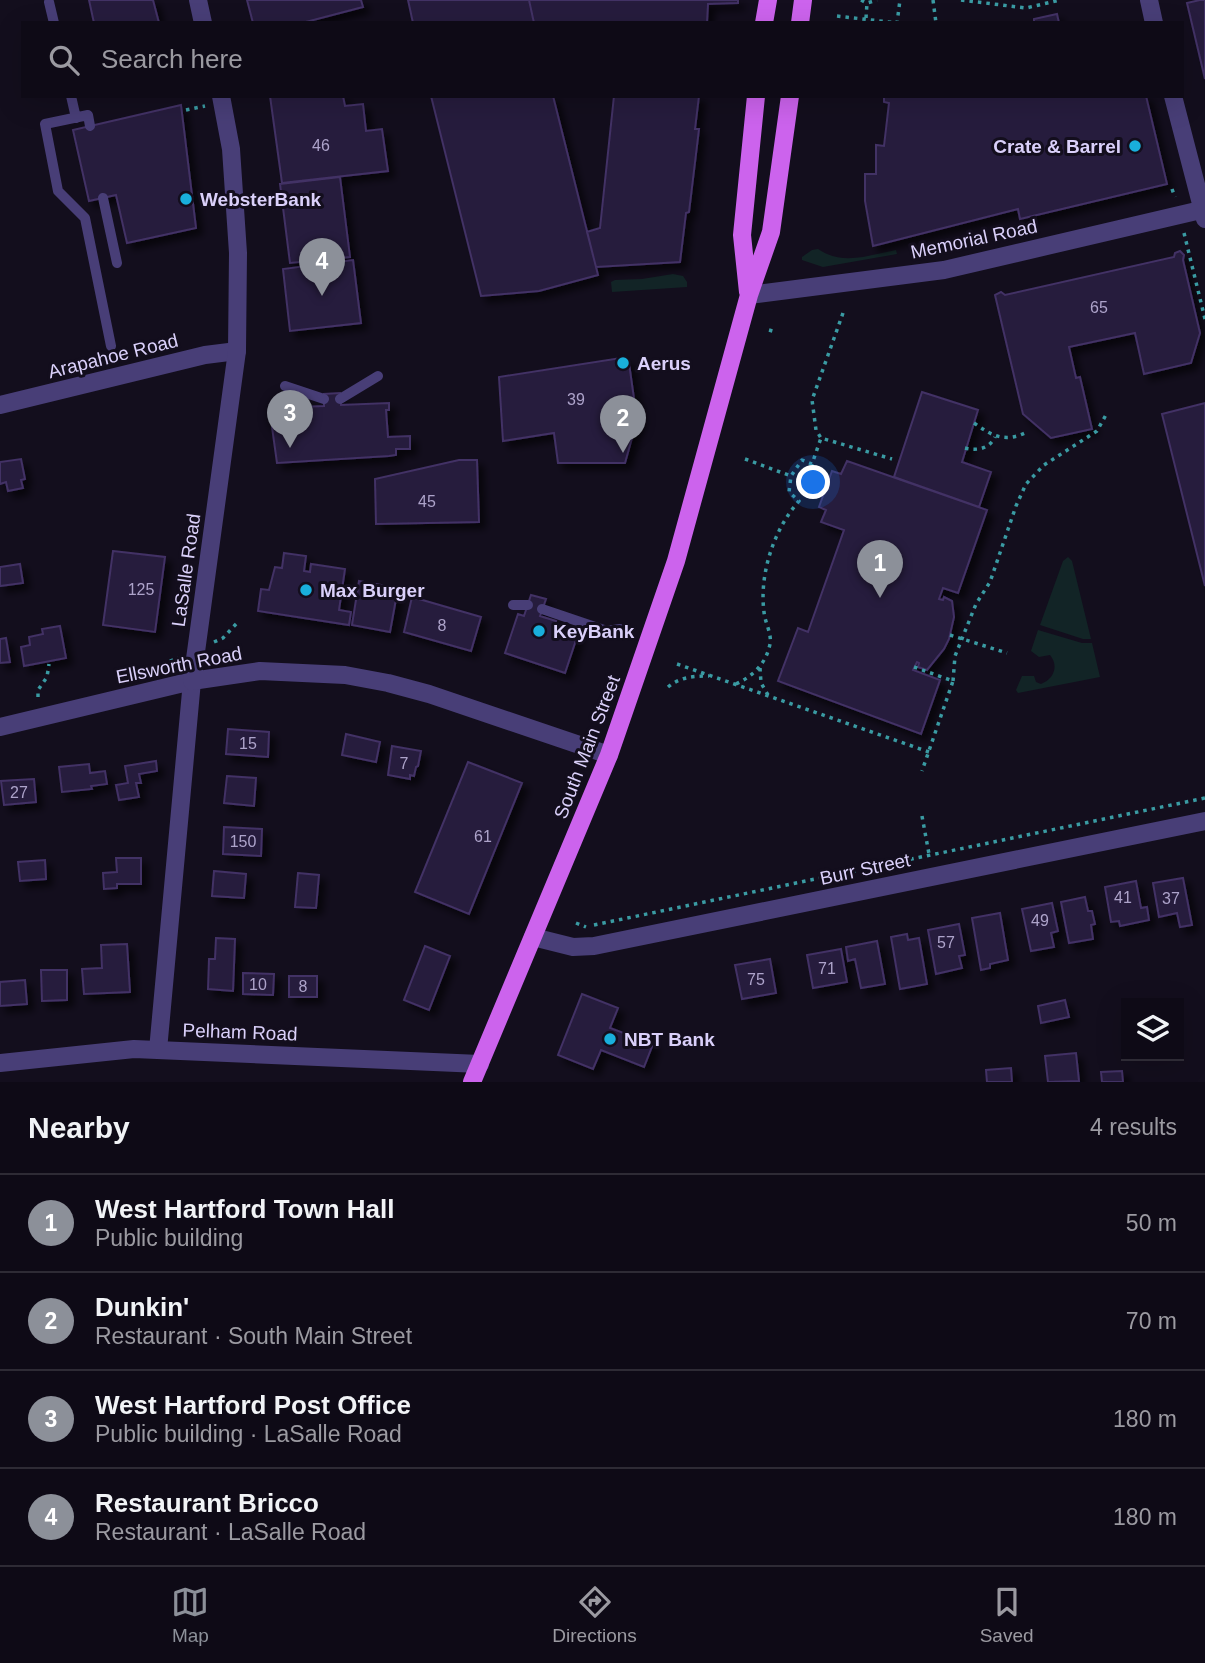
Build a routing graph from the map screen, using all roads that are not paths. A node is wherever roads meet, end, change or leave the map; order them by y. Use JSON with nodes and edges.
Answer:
{"nodes":[{"id":1,"x":198,"y":0,"type":"edge"},
{"id":2,"x":768,"y":0,"type":"edge"},
{"id":3,"x":803,"y":0,"type":"edge"},
{"id":4,"x":1149,"y":0,"type":"edge"},
{"id":5,"x":49,"y":2,"type":"dead end"},
{"id":6,"x":54,"y":21,"type":"edge"},
{"id":7,"x":203,"y":21,"type":"edge"},
{"id":8,"x":764,"y":21,"type":"edge"},
{"id":9,"x":800,"y":21,"type":"edge"},
{"id":10,"x":1154,"y":21,"type":"edge"},
{"id":11,"x":71,"y":98,"type":"edge"},
{"id":12,"x":221,"y":98,"type":"edge"},
{"id":13,"x":756,"y":98,"type":"edge"},
{"id":14,"x":790,"y":98,"type":"edge"},
{"id":15,"x":1175,"y":98,"type":"edge"},
{"id":16,"x":76,"y":118,"type":"junction"},
{"id":17,"x":89,"y":120,"type":"dead end"},
{"id":18,"x":103,"y":198,"type":"dead end"},
{"id":19,"x":1204,"y":212,"type":"edge"},
{"id":20,"x":117,"y":263,"type":"dead end"},
{"id":21,"x":749,"y":295,"type":"junction"},
{"id":22,"x":111,"y":346,"type":"dead end"},
{"id":23,"x":237,"y":351,"type":"junction"},
{"id":24,"x":378,"y":376,"type":"dead end"},
{"id":25,"x":285,"y":386,"type":"dead end"},
{"id":26,"x":340,"y":398,"type":"dead end"},
{"id":27,"x":324,"y":399,"type":"dead end"},
{"id":28,"x":0,"y":405,"type":"edge"},
{"id":29,"x":513,"y":605,"type":"dead end"},
{"id":30,"x":528,"y":605,"type":"dead end"},
{"id":31,"x":542,"y":610,"type":"dead end"},
{"id":32,"x":620,"y":629,"type":"dead end"},
{"id":33,"x":192,"y":681,"type":"junction"},
{"id":34,"x":0,"y":727,"type":"edge"},
{"id":35,"x":609,"y":755,"type":"junction"},
{"id":36,"x":1205,"y":821,"type":"edge"},
{"id":37,"x":533,"y":937,"type":"junction"},
{"id":38,"x":158,"y":1050,"type":"junction"},
{"id":39,"x":0,"y":1063,"type":"edge"},
{"id":40,"x":480,"y":1064,"type":"junction"},
{"id":41,"x":472,"y":1082,"type":"edge"}],
"edges":[{"from":1,"to":7,"type":"street"},
{"from":2,"to":8,"type":"main road"},
{"from":3,"to":9,"type":"main road"},
{"from":4,"to":10,"type":"street"},
{"from":5,"to":6,"type":"lane"},
{"from":11,"to":16,"type":"lane"},
{"from":12,"to":23,"type":"street","name":"LaSalle Road"},
{"from":13,"to":21,"type":"main road","name":"South Main Street"},
{"from":14,"to":21,"type":"main road","name":"South Main Street"},
{"from":15,"to":19,"type":"street"},
{"from":16,"to":17,"type":"lane"},
{"from":16,"to":22,"type":"lane"},
{"from":18,"to":20,"type":"lane"},
{"from":19,"to":21,"type":"street","name":"Memorial Road"},
{"from":21,"to":35,"type":"main road","name":"South Main Street"},
{"from":23,"to":28,"type":"street","name":"Arapahoe Road"},
{"from":23,"to":33,"type":"street","name":"LaSalle Road"},
{"from":24,"to":26,"type":"lane"},
{"from":25,"to":27,"type":"lane"},
{"from":29,"to":30,"type":"lane"},
{"from":31,"to":32,"type":"lane"},
{"from":33,"to":34,"type":"street","name":"Ellsworth Road"},
{"from":33,"to":35,"type":"street","name":"Ellsworth Road"},
{"from":33,"to":38,"type":"street","name":"LaSalle Road"},
{"from":35,"to":37,"type":"main road","name":"South Main Street"},
{"from":36,"to":37,"type":"street","name":"Burr Street"},
{"from":37,"to":40,"type":"main road","name":"South Main Street"},
{"from":38,"to":39,"type":"street","name":"Pelham Road"},
{"from":38,"to":40,"type":"street","name":"Pelham Road"},
{"from":40,"to":41,"type":"main road","name":"South Main Street"}]}
